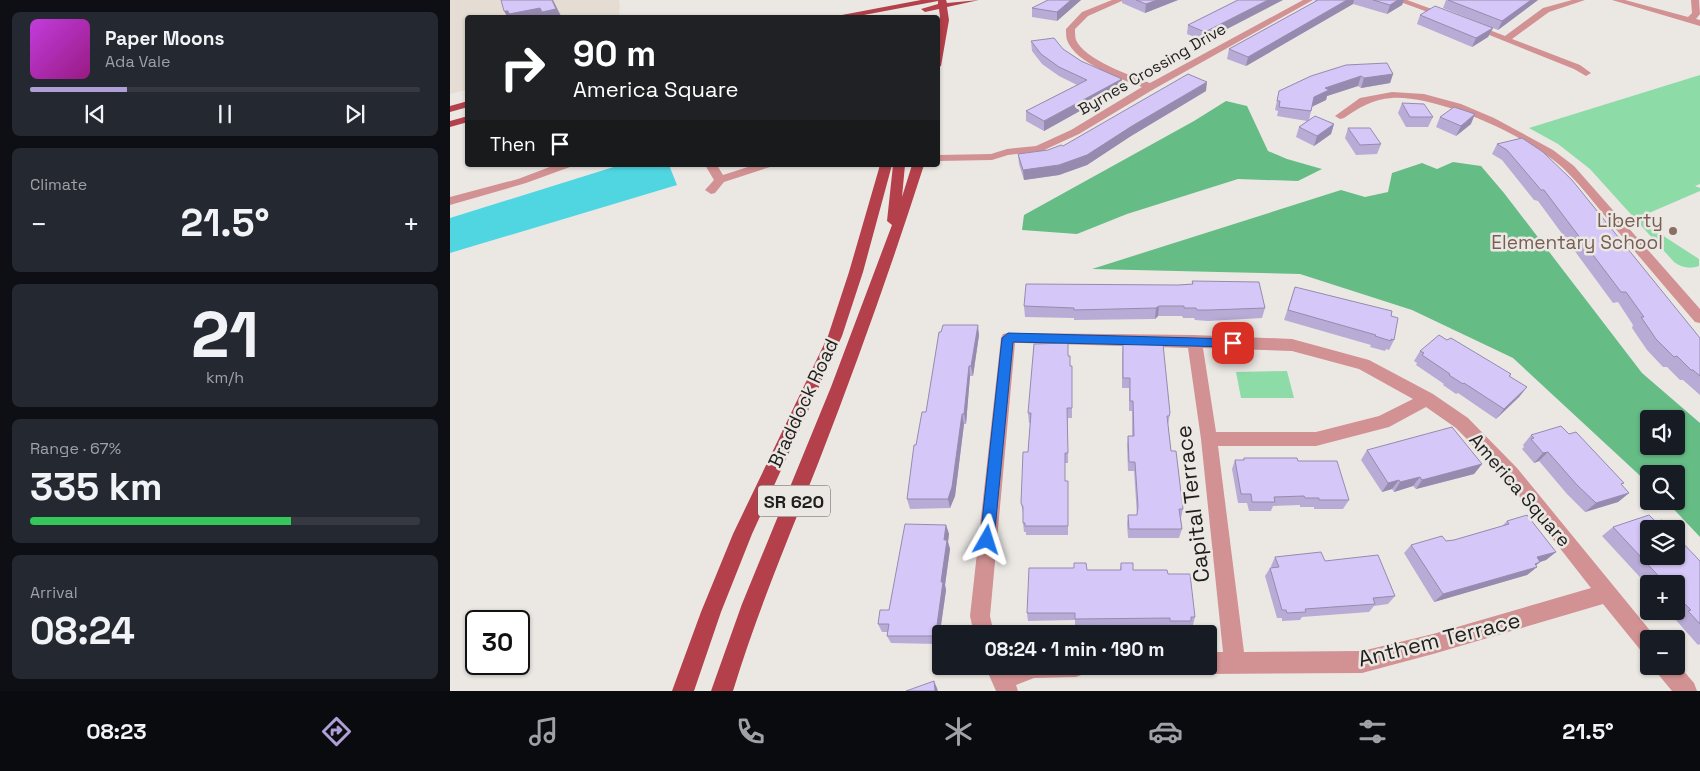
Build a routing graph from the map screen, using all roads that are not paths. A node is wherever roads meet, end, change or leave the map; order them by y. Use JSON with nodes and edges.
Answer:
{"nodes":[{"id":1,"x":975,"y":0,"type":"edge"},
{"id":2,"x":1120,"y":0,"type":"edge"},
{"id":3,"x":1309,"y":0,"type":"edge"},
{"id":4,"x":1399,"y":0,"type":"edge"},
{"id":5,"x":1435,"y":0,"type":"edge"},
{"id":6,"x":1581,"y":0,"type":"edge"},
{"id":7,"x":1616,"y":0,"type":"edge"},
{"id":8,"x":1695,"y":0,"type":"edge"},
{"id":9,"x":940,"y":2,"type":"edge"},
{"id":10,"x":925,"y":7,"type":"edge"},
{"id":11,"x":1424,"y":7,"type":"junction"},
{"id":12,"x":856,"y":15,"type":"edge"},
{"id":13,"x":889,"y":15,"type":"edge"},
{"id":14,"x":1690,"y":20,"type":"junction"},
{"id":15,"x":1700,"y":23,"type":"edge"},
{"id":16,"x":1506,"y":39,"type":"junction"},
{"id":17,"x":940,"y":51,"type":"edge"},
{"id":18,"x":1586,"y":73,"type":"dead end"},
{"id":19,"x":1150,"y":87,"type":"junction"},
{"id":20,"x":465,"y":105,"type":"edge"},
{"id":21,"x":450,"y":109,"type":"edge"},
{"id":22,"x":1340,"y":116,"type":"dead end"},
{"id":23,"x":465,"y":120,"type":"edge"},
{"id":24,"x":450,"y":124,"type":"edge"},
{"id":25,"x":940,"y":149,"type":"edge"},
{"id":26,"x":1007,"y":152,"type":"junction"},
{"id":27,"x":940,"y":158,"type":"edge"},
{"id":28,"x":560,"y":167,"type":"edge"},
{"id":29,"x":712,"y":167,"type":"edge"},
{"id":30,"x":760,"y":167,"type":"edge"},
{"id":31,"x":885,"y":167,"type":"edge"},
{"id":32,"x":899,"y":167,"type":"edge"},
{"id":33,"x":917,"y":167,"type":"edge"},
{"id":34,"x":720,"y":180,"type":"junction"},
{"id":35,"x":711,"y":190,"type":"dead end"},
{"id":36,"x":450,"y":201,"type":"edge"},
{"id":37,"x":889,"y":255,"type":"junction"},
{"id":38,"x":1700,"y":318,"type":"edge"},
{"id":39,"x":1194,"y":341,"type":"junction"},
{"id":40,"x":1427,"y":399,"type":"junction"},
{"id":41,"x":1209,"y":439,"type":"junction"},
{"id":42,"x":1607,"y":593,"type":"junction"},
{"id":43,"x":982,"y":625,"type":"edge"},
{"id":44,"x":1640,"y":634,"type":"edge"},
{"id":45,"x":1234,"y":662,"type":"junction"},
{"id":46,"x":1217,"y":663,"type":"edge"},
{"id":47,"x":1673,"y":675,"type":"edge"},
{"id":48,"x":683,"y":691,"type":"edge"},
{"id":49,"x":722,"y":691,"type":"edge"},
{"id":50,"x":1686,"y":691,"type":"edge"}],
"edges":[{"from":1,"to":9,"type":"main road"},
{"from":2,"to":19,"type":"street"},
{"from":3,"to":19,"type":"street","name":"Byrnes Crossing Drive"},
{"from":4,"to":11,"type":"street"},
{"from":5,"to":11,"type":"street"},
{"from":6,"to":16,"type":"street"},
{"from":7,"to":14,"type":"street"},
{"from":8,"to":14,"type":"street"},
{"from":9,"to":10,"type":"main road"},
{"from":9,"to":17,"type":"main road"},
{"from":10,"to":12,"type":"main road"},
{"from":10,"to":13,"type":"main road"},
{"from":11,"to":16,"type":"street"},
{"from":14,"to":15,"type":"street"},
{"from":16,"to":18,"type":"street"},
{"from":19,"to":26,"type":"street","name":"Byrnes Crossing Drive"},
{"from":20,"to":21,"type":"main road"},
{"from":22,"to":38,"type":"street"},
{"from":23,"to":24,"type":"main road"},
{"from":25,"to":26,"type":"street","name":"Byrnes Crossing Drive"},
{"from":26,"to":27,"type":"street","name":"Byrnes Crossing Drive"},
{"from":28,"to":36,"type":"street"},
{"from":29,"to":34,"type":"street"},
{"from":30,"to":34,"type":"street"},
{"from":31,"to":48,"type":"main road","name":"Braddock Road","number":"SR 620"},
{"from":32,"to":37,"type":"main road"},
{"from":33,"to":37,"type":"main road","name":"Braddock Road","number":"SR 620"},
{"from":34,"to":35,"type":"street"},
{"from":37,"to":49,"type":"main road","name":"Braddock Road","number":"SR 620"},
{"from":39,"to":40,"type":"street","name":"America Square"},
{"from":39,"to":41,"type":"street","name":"Capital Terrace"},
{"from":39,"to":43,"type":"street","name":"America Square"},
{"from":40,"to":41,"type":"street"},
{"from":40,"to":42,"type":"street","name":"America Square"},
{"from":41,"to":45,"type":"street","name":"Capital Terrace"},
{"from":42,"to":44,"type":"street","name":"America Square"},
{"from":42,"to":45,"type":"street","name":"Anthem Terrace"},
{"from":45,"to":46,"type":"street","name":"Anthem Terrace"},
{"from":47,"to":50,"type":"street"}]}
